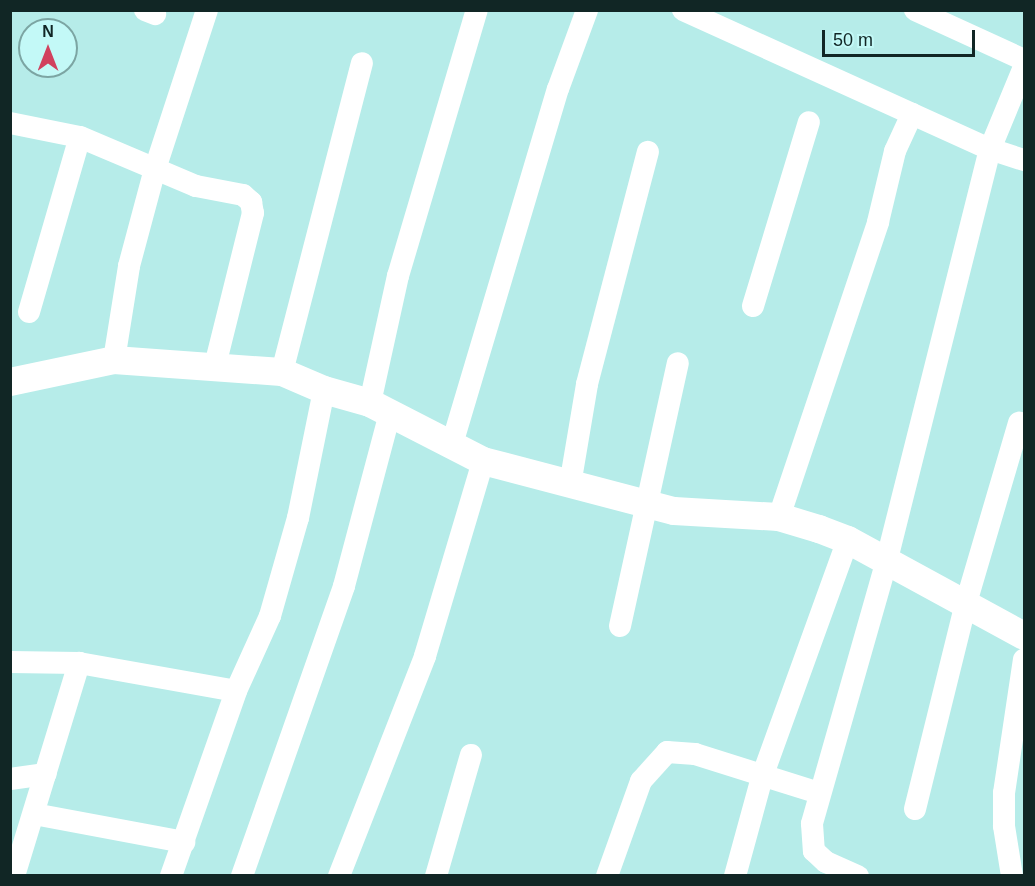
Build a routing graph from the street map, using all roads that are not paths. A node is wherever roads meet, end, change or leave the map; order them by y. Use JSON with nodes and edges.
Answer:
{"nodes":[{"id":1,"x":207,"y":10,"type":"edge"},
{"id":2,"x":477,"y":10,"type":"edge"},
{"id":3,"x":587,"y":10,"type":"edge"},
{"id":4,"x":683,"y":10,"type":"edge"},
{"id":5,"x":915,"y":10,"type":"edge"},
{"id":6,"x":1024,"y":60,"type":"edge"},
{"id":7,"x":362,"y":63,"type":"dead end"},
{"id":8,"x":1024,"y":67,"type":"edge"},
{"id":9,"x":912,"y":114,"type":"junction"},
{"id":10,"x":808,"y":122,"type":"dead end"},
{"id":11,"x":10,"y":123,"type":"edge"},
{"id":12,"x":80,"y":137,"type":"junction"},
{"id":13,"x":990,"y":149,"type":"junction"},
{"id":14,"x":648,"y":152,"type":"dead end"},
{"id":15,"x":1024,"y":160,"type":"edge"},
{"id":16,"x":155,"y":169,"type":"junction"},
{"id":17,"x":753,"y":306,"type":"dead end"},
{"id":18,"x":29,"y":312,"type":"dead end"},
{"id":19,"x":114,"y":360,"type":"junction"},
{"id":20,"x":678,"y":363,"type":"dead end"},
{"id":21,"x":215,"y":365,"type":"junction"},
{"id":22,"x":282,"y":372,"type":"junction"},
{"id":23,"x":10,"y":382,"type":"edge"},
{"id":24,"x":324,"y":390,"type":"junction"},
{"id":25,"x":380,"y":408,"type":"junction"},
{"id":26,"x":1019,"y":423,"type":"dead end"},
{"id":27,"x":452,"y":444,"type":"junction"},
{"id":28,"x":483,"y":461,"type":"junction"},
{"id":29,"x":570,"y":485,"type":"junction"},
{"id":30,"x":647,"y":505,"type":"junction"},
{"id":31,"x":779,"y":517,"type":"junction"},
{"id":32,"x":848,"y":540,"type":"junction"},
{"id":33,"x":887,"y":560,"type":"junction"},
{"id":34,"x":966,"y":603,"type":"junction"},
{"id":35,"x":620,"y":626,"type":"dead end"},
{"id":36,"x":1024,"y":636,"type":"edge"},
{"id":37,"x":1024,"y":659,"type":"edge"},
{"id":38,"x":10,"y":662,"type":"edge"},
{"id":39,"x":79,"y":663,"type":"junction"},
{"id":40,"x":236,"y":691,"type":"junction"},
{"id":41,"x":471,"y":755,"type":"dead end"},
{"id":42,"x":46,"y":774,"type":"junction"},
{"id":43,"x":762,"y":777,"type":"junction"},
{"id":44,"x":10,"y":779,"type":"edge"},
{"id":45,"x":819,"y":793,"type":"junction"},
{"id":46,"x":915,"y":809,"type":"dead end"},
{"id":47,"x":34,"y":814,"type":"junction"},
{"id":48,"x":184,"y":842,"type":"junction"},
{"id":49,"x":15,"y":876,"type":"edge"},
{"id":50,"x":171,"y":876,"type":"edge"},
{"id":51,"x":242,"y":876,"type":"edge"},
{"id":52,"x":339,"y":876,"type":"edge"},
{"id":53,"x":436,"y":876,"type":"edge"},
{"id":54,"x":607,"y":876,"type":"edge"},
{"id":55,"x":735,"y":876,"type":"edge"},
{"id":56,"x":858,"y":876,"type":"edge"},
{"id":57,"x":1012,"y":876,"type":"edge"}],
"edges":[{"from":1,"to":16,"type":"street"},
{"from":2,"to":25,"type":"street"},
{"from":3,"to":27,"type":"street"},
{"from":4,"to":9,"type":"street"},
{"from":5,"to":6,"type":"street"},
{"from":7,"to":22,"type":"street"},
{"from":8,"to":13,"type":"street"},
{"from":9,"to":13,"type":"street"},
{"from":9,"to":31,"type":"street"},
{"from":10,"to":17,"type":"street"},
{"from":11,"to":12,"type":"street"},
{"from":12,"to":16,"type":"street"},
{"from":12,"to":18,"type":"street"},
{"from":13,"to":15,"type":"street"},
{"from":13,"to":33,"type":"street"},
{"from":14,"to":29,"type":"street"},
{"from":16,"to":19,"type":"street"},
{"from":16,"to":21,"type":"street"},
{"from":19,"to":21,"type":"street"},
{"from":19,"to":23,"type":"street"},
{"from":20,"to":30,"type":"street"},
{"from":21,"to":22,"type":"street"},
{"from":22,"to":24,"type":"street"},
{"from":24,"to":25,"type":"street"},
{"from":24,"to":40,"type":"street"},
{"from":25,"to":27,"type":"street"},
{"from":25,"to":51,"type":"street"},
{"from":26,"to":34,"type":"street"},
{"from":27,"to":28,"type":"street"},
{"from":28,"to":29,"type":"street"},
{"from":28,"to":52,"type":"street"},
{"from":29,"to":30,"type":"street"},
{"from":30,"to":31,"type":"street"},
{"from":30,"to":35,"type":"street"},
{"from":31,"to":32,"type":"street"},
{"from":32,"to":33,"type":"street"},
{"from":32,"to":43,"type":"street"},
{"from":33,"to":34,"type":"street"},
{"from":33,"to":45,"type":"street"},
{"from":34,"to":36,"type":"street"},
{"from":34,"to":46,"type":"street"},
{"from":37,"to":57,"type":"street"},
{"from":38,"to":39,"type":"street"},
{"from":39,"to":40,"type":"street"},
{"from":39,"to":42,"type":"street"},
{"from":40,"to":48,"type":"street"},
{"from":41,"to":53,"type":"street"},
{"from":42,"to":44,"type":"street"},
{"from":42,"to":47,"type":"street"},
{"from":43,"to":45,"type":"street"},
{"from":43,"to":54,"type":"street"},
{"from":43,"to":55,"type":"street"},
{"from":45,"to":56,"type":"street"},
{"from":47,"to":48,"type":"street"},
{"from":47,"to":49,"type":"street"},
{"from":48,"to":50,"type":"street"}]}
